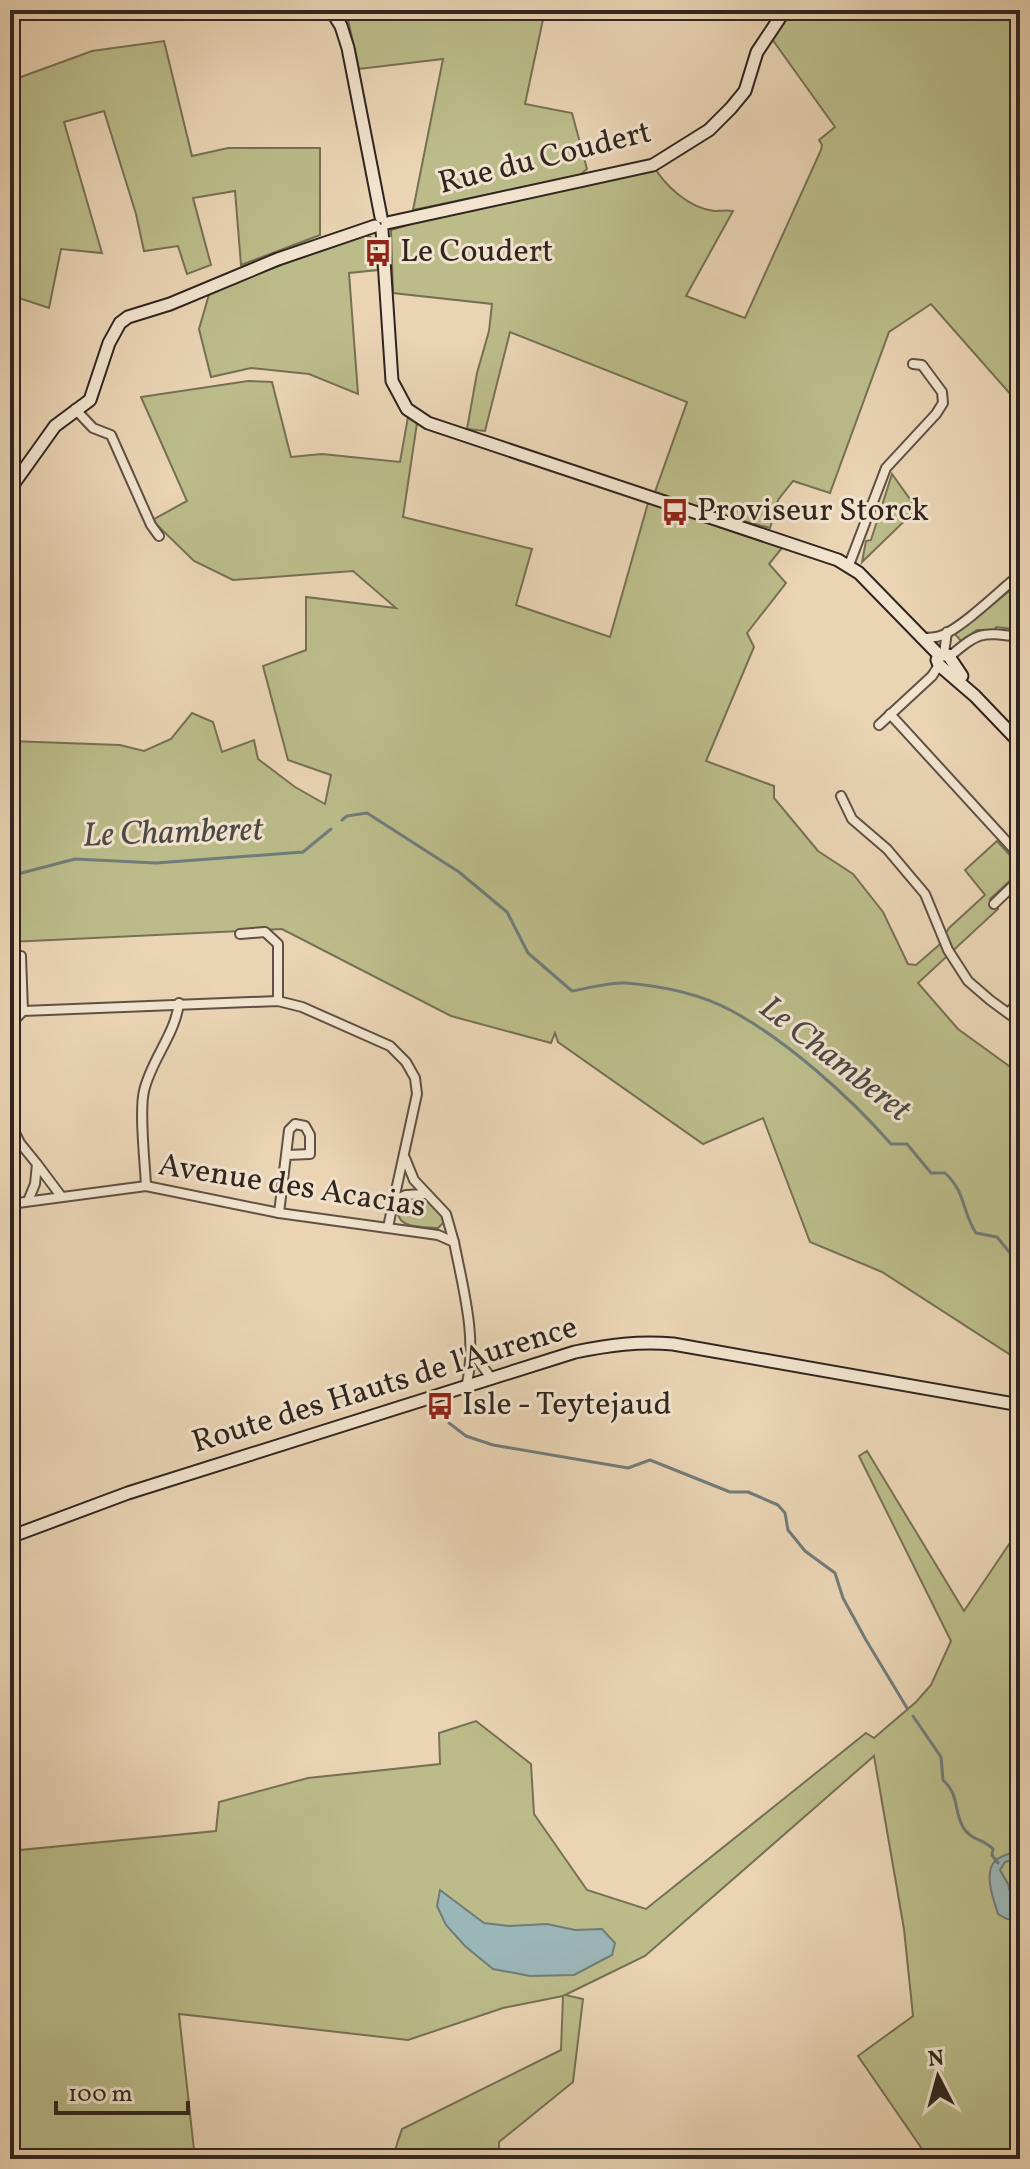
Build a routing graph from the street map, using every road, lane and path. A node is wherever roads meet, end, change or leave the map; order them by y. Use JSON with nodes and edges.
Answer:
{"nodes":[{"id":1,"x":331,"y":10,"type":"edge"},
{"id":2,"x":785,"y":10,"type":"edge"},
{"id":3,"x":381,"y":224,"type":"junction"},
{"id":4,"x":913,"y":364,"type":"dead end"},
{"id":5,"x":75,"y":409,"type":"junction"},
{"id":6,"x":10,"y":489,"type":"edge"},
{"id":7,"x":159,"y":536,"type":"dead end"},
{"id":8,"x":849,"y":565,"type":"junction"},
{"id":9,"x":1020,"y":574,"type":"edge"},
{"id":10,"x":947,"y":632,"type":"junction"},
{"id":11,"x":1020,"y":637,"type":"edge"},
{"id":12,"x":921,"y":638,"type":"junction"},
{"id":13,"x":944,"y":660,"type":"junction"},
{"id":14,"x":890,"y":714,"type":"junction"},
{"id":15,"x":879,"y":725,"type":"dead end"},
{"id":16,"x":1020,"y":743,"type":"edge"},
{"id":17,"x":841,"y":796,"type":"dead end"},
{"id":18,"x":1020,"y":856,"type":"edge"},
{"id":19,"x":1020,"y":879,"type":"edge"},
{"id":20,"x":994,"y":904,"type":"dead end"},
{"id":21,"x":240,"y":934,"type":"dead end"},
{"id":22,"x":21,"y":956,"type":"dead end"},
{"id":23,"x":278,"y":1001,"type":"junction"},
{"id":24,"x":1020,"y":1001,"type":"edge"},
{"id":25,"x":179,"y":1003,"type":"junction"},
{"id":26,"x":23,"y":1011,"type":"junction"},
{"id":27,"x":1008,"y":1013,"type":"junction"},
{"id":28,"x":1020,"y":1022,"type":"edge"},
{"id":29,"x":10,"y":1025,"type":"edge"},
{"id":30,"x":10,"y":1123,"type":"edge"},
{"id":31,"x":287,"y":1155,"type":"dead end"},
{"id":32,"x":405,"y":1158,"type":"junction"},
{"id":33,"x":37,"y":1164,"type":"junction"},
{"id":34,"x":146,"y":1186,"type":"junction"},
{"id":35,"x":425,"y":1194,"type":"junction"},
{"id":36,"x":61,"y":1196,"type":"junction"},
{"id":37,"x":395,"y":1200,"type":"junction"},
{"id":38,"x":28,"y":1201,"type":"junction"},
{"id":39,"x":10,"y":1204,"type":"edge"},
{"id":40,"x":279,"y":1213,"type":"junction"},
{"id":41,"x":388,"y":1227,"type":"junction"},
{"id":42,"x":454,"y":1242,"type":"junction"},
{"id":43,"x":472,"y":1352,"type":"junction"},
{"id":44,"x":492,"y":1379,"type":"junction"},
{"id":45,"x":466,"y":1387,"type":"junction"},
{"id":46,"x":1020,"y":1405,"type":"edge"},
{"id":47,"x":10,"y":1537,"type":"edge"}],
"edges":[{"from":1,"to":3,"type":"main road"},
{"from":2,"to":3,"type":"main road","name":"Rue du Coudert"},
{"from":3,"to":5,"type":"main road","name":"Rue du Coudert"},
{"from":3,"to":8,"type":"main road"},
{"from":4,"to":8,"type":"street"},
{"from":5,"to":6,"type":"main road","name":"Rue du Coudert"},
{"from":5,"to":7,"type":"street"},
{"from":8,"to":12,"type":"main road"},
{"from":9,"to":10,"type":"street"},
{"from":10,"to":12,"type":"street"},
{"from":10,"to":13,"type":"street"},
{"from":11,"to":13,"type":"street"},
{"from":12,"to":13,"type":"main road"},
{"from":13,"to":14,"type":"street"},
{"from":13,"to":16,"type":"main road"},
{"from":14,"to":15,"type":"street"},
{"from":14,"to":18,"type":"street"},
{"from":17,"to":27,"type":"street"},
{"from":19,"to":20,"type":"street"},
{"from":21,"to":23,"type":"street"},
{"from":22,"to":26,"type":"street"},
{"from":23,"to":25,"type":"street"},
{"from":23,"to":32,"type":"street"},
{"from":24,"to":27,"type":"street"},
{"from":25,"to":26,"type":"street"},
{"from":25,"to":34,"type":"street"},
{"from":26,"to":29,"type":"street"},
{"from":27,"to":28,"type":"street"},
{"from":30,"to":33,"type":"street"},
{"from":31,"to":40,"type":"street"},
{"from":32,"to":35,"type":"street"},
{"from":32,"to":37,"type":"street"},
{"from":33,"to":36,"type":"street"},
{"from":33,"to":38,"type":"street"},
{"from":34,"to":36,"type":"street","name":"Avenue des Acacias"},
{"from":34,"to":40,"type":"street","name":"Avenue des Acacias"},
{"from":35,"to":37,"type":"street"},
{"from":35,"to":42,"type":"street"},
{"from":36,"to":38,"type":"street","name":"Avenue des Acacias"},
{"from":37,"to":41,"type":"street"},
{"from":38,"to":39,"type":"street","name":"Avenue des Acacias"},
{"from":40,"to":41,"type":"street","name":"Avenue des Acacias"},
{"from":41,"to":42,"type":"street","name":"Avenue des Acacias"},
{"from":42,"to":43,"type":"street","name":"Avenue des Acacias"},
{"from":43,"to":44,"type":"street","name":"Avenue des Acacias"},
{"from":43,"to":45,"type":"street","name":"Avenue des Acacias"},
{"from":44,"to":45,"type":"main road","name":"Route des Hauts de l'Aurence"},
{"from":44,"to":46,"type":"main road","name":"Route des Hauts de l'Aurence"},
{"from":45,"to":47,"type":"main road","name":"Route des Hauts de l'Aurence"}]}
